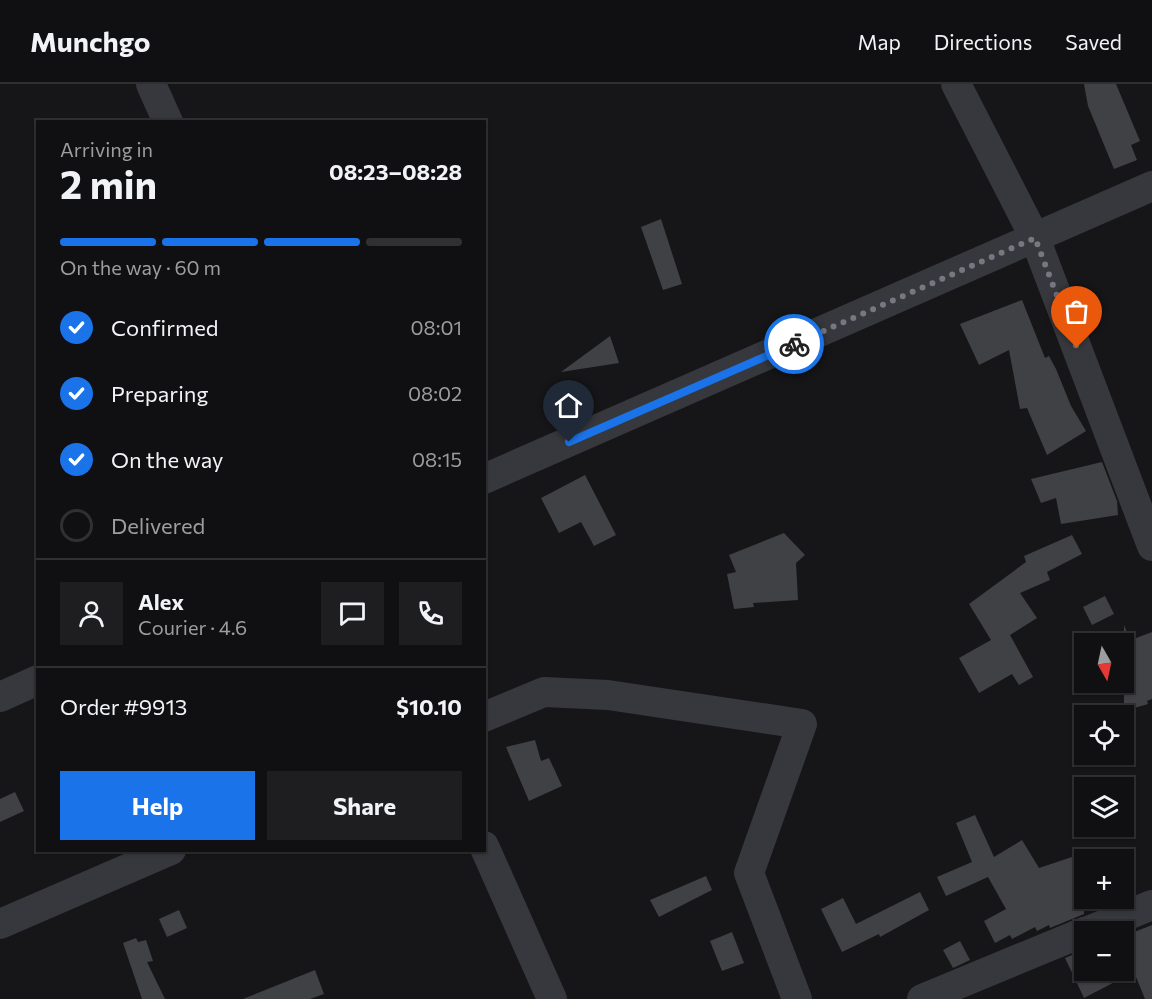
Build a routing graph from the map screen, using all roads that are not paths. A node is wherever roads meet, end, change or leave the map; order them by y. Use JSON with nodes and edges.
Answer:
{"nodes":[{"id":1,"x":152,"y":84,"type":"edge"},
{"id":2,"x":956,"y":84,"type":"edge"},
{"id":3,"x":167,"y":120,"type":"edge"},
{"id":4,"x":1152,"y":186,"type":"edge"},
{"id":5,"x":1035,"y":238,"type":"junction"},
{"id":6,"x":486,"y":478,"type":"edge"},
{"id":7,"x":1152,"y":546,"type":"edge"},
{"id":8,"x":36,"y":681,"type":"edge"},
{"id":9,"x":0,"y":697,"type":"edge"},
{"id":10,"x":486,"y":716,"type":"edge"},
{"id":11,"x":486,"y":850,"type":"edge"},
{"id":12,"x":166,"y":852,"type":"edge"},
{"id":13,"x":1152,"y":904,"type":"edge"},
{"id":14,"x":1111,"y":921,"type":"edge"},
{"id":15,"x":0,"y":924,"type":"edge"},
{"id":16,"x":1074,"y":937,"type":"edge"},
{"id":17,"x":552,"y":999,"type":"edge"},
{"id":18,"x":797,"y":999,"type":"edge"},
{"id":19,"x":922,"y":999,"type":"edge"}],
"edges":[{"from":1,"to":3,"type":"street"},
{"from":2,"to":5,"type":"street"},
{"from":4,"to":5,"type":"street"},
{"from":5,"to":6,"type":"street"},
{"from":5,"to":7,"type":"street"},
{"from":8,"to":9,"type":"street"},
{"from":10,"to":18,"type":"street"},
{"from":11,"to":17,"type":"street"},
{"from":12,"to":15,"type":"street"},
{"from":13,"to":14,"type":"street"},
{"from":16,"to":19,"type":"street"}]}
